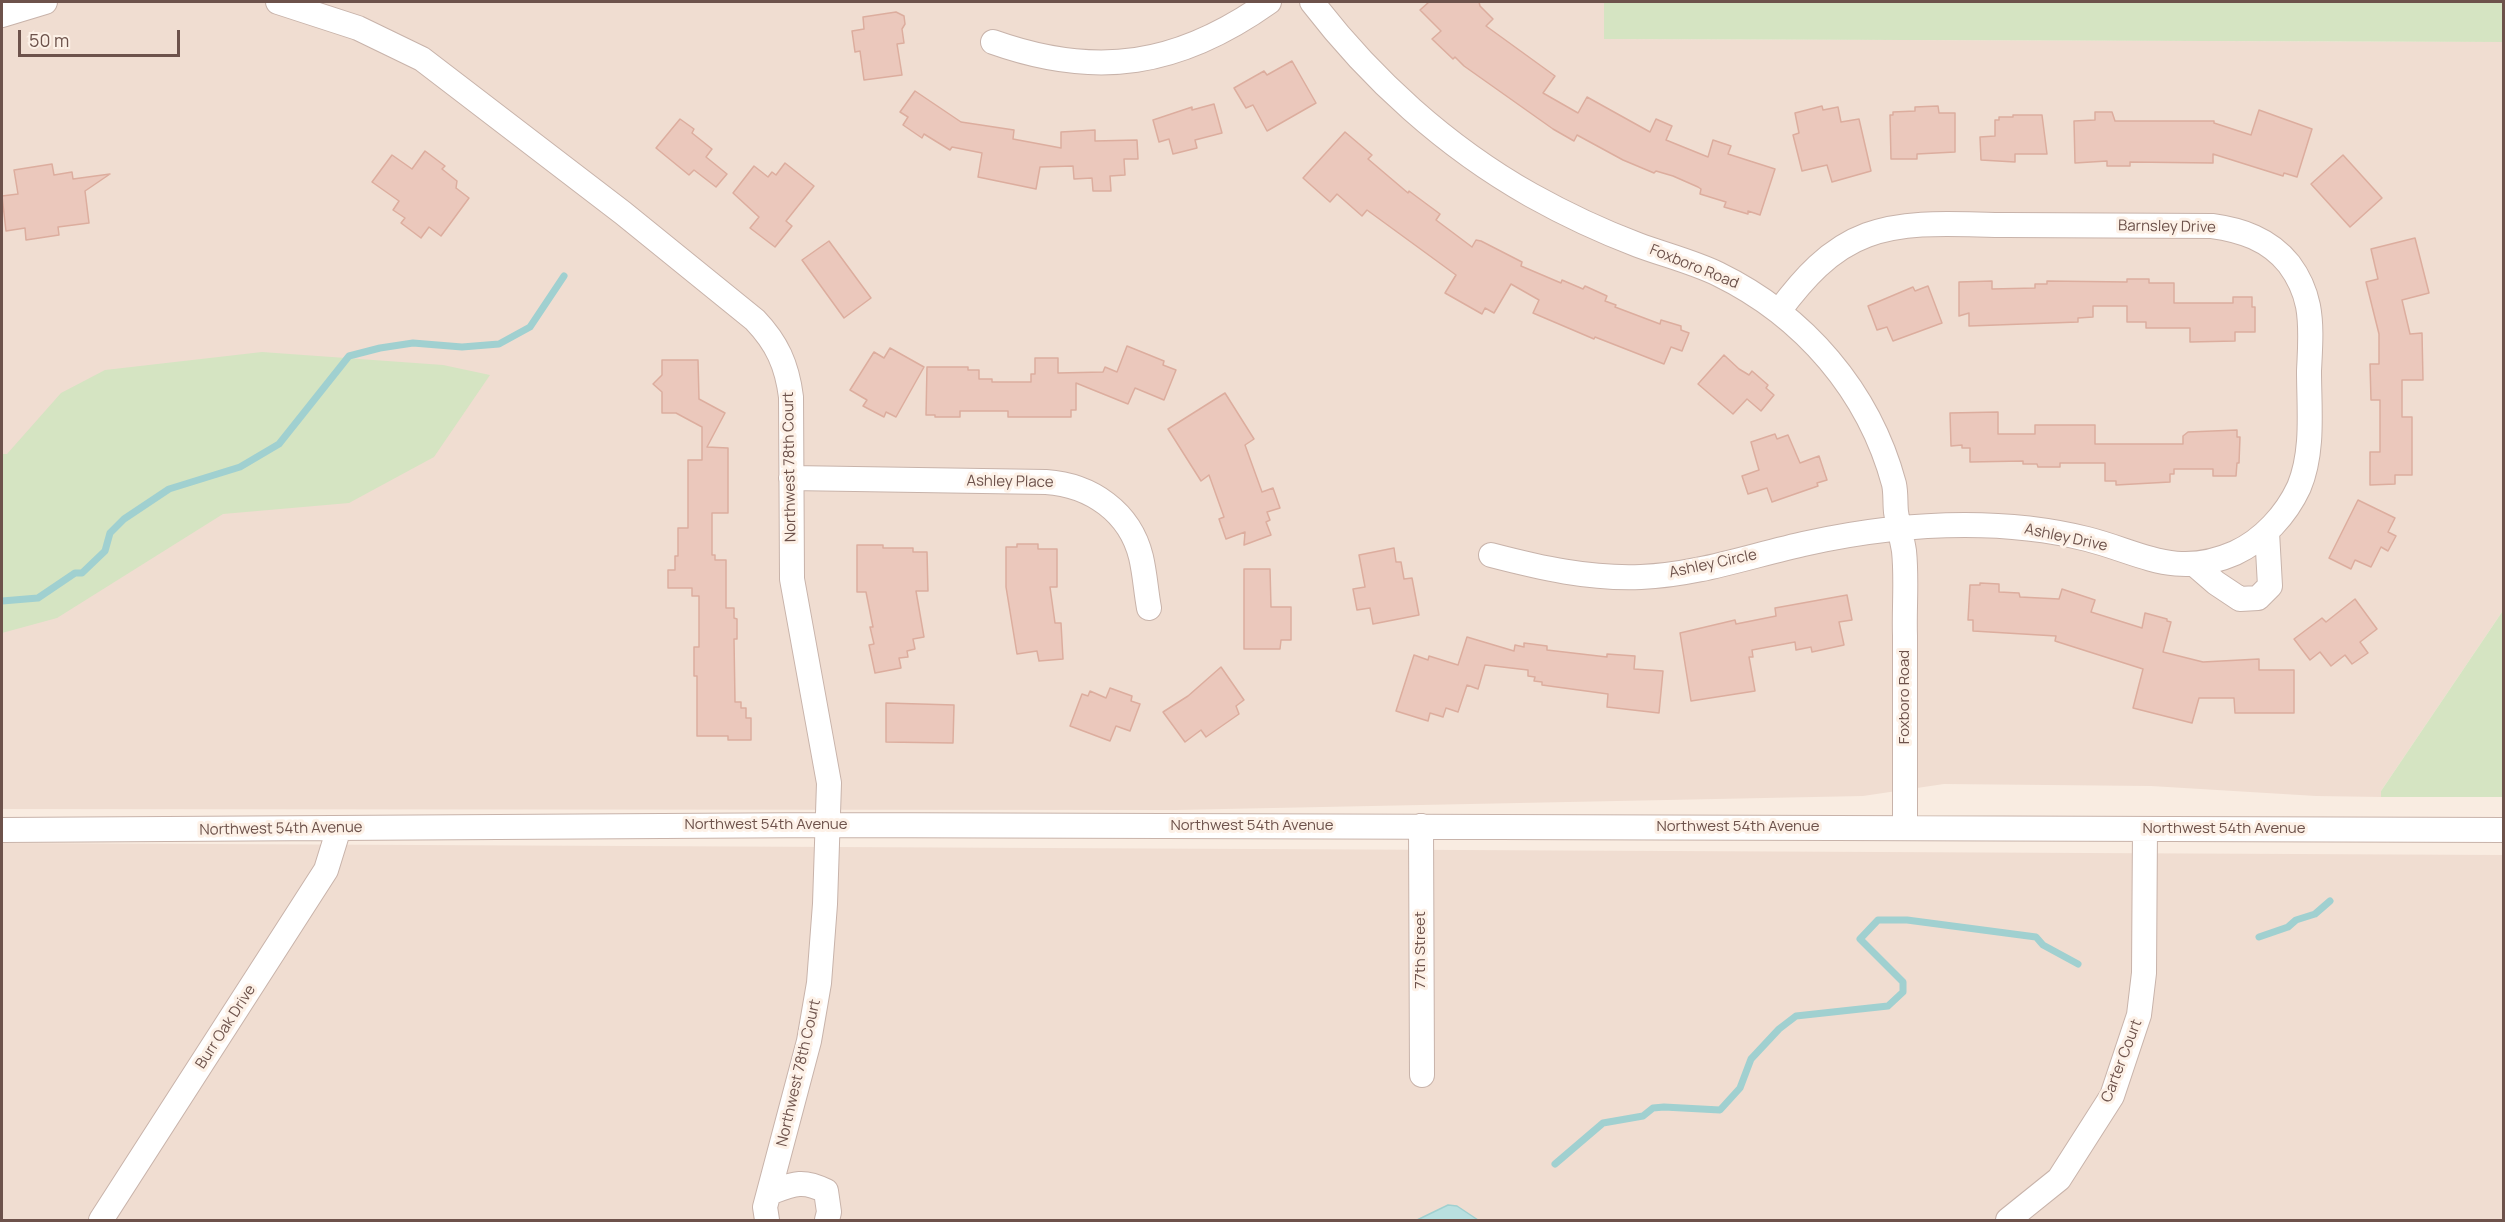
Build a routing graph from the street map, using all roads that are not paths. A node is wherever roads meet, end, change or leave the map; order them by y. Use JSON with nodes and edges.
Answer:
{"nodes":[{"id":1,"x":45,"y":2,"type":"edge"},
{"id":2,"x":278,"y":2,"type":"edge"},
{"id":3,"x":1269,"y":2,"type":"edge"},
{"id":4,"x":1312,"y":2,"type":"edge"},
{"id":5,"x":2,"y":15,"type":"edge"},
{"id":6,"x":993,"y":42,"type":"dead end"},
{"id":7,"x":1779,"y":311,"type":"junction"},
{"id":8,"x":791,"y":478,"type":"junction"},
{"id":9,"x":1900,"y":530,"type":"junction"},
{"id":10,"x":2267,"y":532,"type":"junction"},
{"id":11,"x":2234,"y":553,"type":"joint"},
{"id":12,"x":1491,"y":555,"type":"dead end"},
{"id":13,"x":2194,"y":564,"type":"junction"},
{"id":14,"x":1149,"y":608,"type":"dead end"},
{"id":15,"x":828,"y":825,"type":"junction"},
{"id":16,"x":1421,"y":826,"type":"junction"},
{"id":17,"x":339,"y":828,"type":"junction"},
{"id":18,"x":1905,"y":828,"type":"junction"},
{"id":19,"x":2145,"y":829,"type":"junction"},
{"id":20,"x":2,"y":830,"type":"edge"},
{"id":21,"x":2504,"y":830,"type":"edge"},
{"id":22,"x":1422,"y":1075,"type":"dead end"},
{"id":23,"x":769,"y":1193,"type":"junction"},
{"id":24,"x":101,"y":1221,"type":"edge"},
{"id":25,"x":766,"y":1221,"type":"edge"},
{"id":26,"x":827,"y":1221,"type":"edge"},
{"id":27,"x":2008,"y":1221,"type":"edge"}],
"edges":[{"from":1,"to":5,"type":"street"},
{"from":2,"to":8,"type":"street","name":"Northwest 78th Court"},
{"from":3,"to":6,"type":"street"},
{"from":4,"to":7,"type":"street","name":"Foxboro Road"},
{"from":7,"to":9,"type":"street","name":"Foxboro Road"},
{"from":7,"to":10,"type":"street","name":"Barnsley Drive"},
{"from":8,"to":14,"type":"street","name":"Ashley Place"},
{"from":8,"to":15,"type":"street","name":"Northwest 78th Court"},
{"from":9,"to":12,"type":"street","name":"Ashley Circle"},
{"from":9,"to":13,"type":"street","name":"Ashley Drive"},
{"from":9,"to":18,"type":"street","name":"Foxboro Road"},
{"from":10,"to":11,"type":"street","name":"Barnsley Drive"},
{"from":10,"to":13,"type":"street"},
{"from":11,"to":13,"type":"street","name":"Ashley Drive"},
{"from":15,"to":16,"type":"street","name":"Northwest 54th Avenue"},
{"from":15,"to":17,"type":"street","name":"Northwest 54th Avenue"},
{"from":15,"to":23,"type":"street","name":"Northwest 78th Court"},
{"from":16,"to":18,"type":"street","name":"Northwest 54th Avenue"},
{"from":16,"to":22,"type":"street","name":"77th Street"},
{"from":17,"to":20,"type":"street","name":"Northwest 54th Avenue"},
{"from":17,"to":24,"type":"street","name":"Burr Oak Drive"},
{"from":18,"to":19,"type":"street","name":"Northwest 54th Avenue"},
{"from":19,"to":21,"type":"street","name":"Northwest 54th Avenue"},
{"from":19,"to":27,"type":"street","name":"Carter Court"},
{"from":23,"to":25,"type":"street","name":"Northwest 78th Court"},
{"from":23,"to":26,"type":"street"}]}
